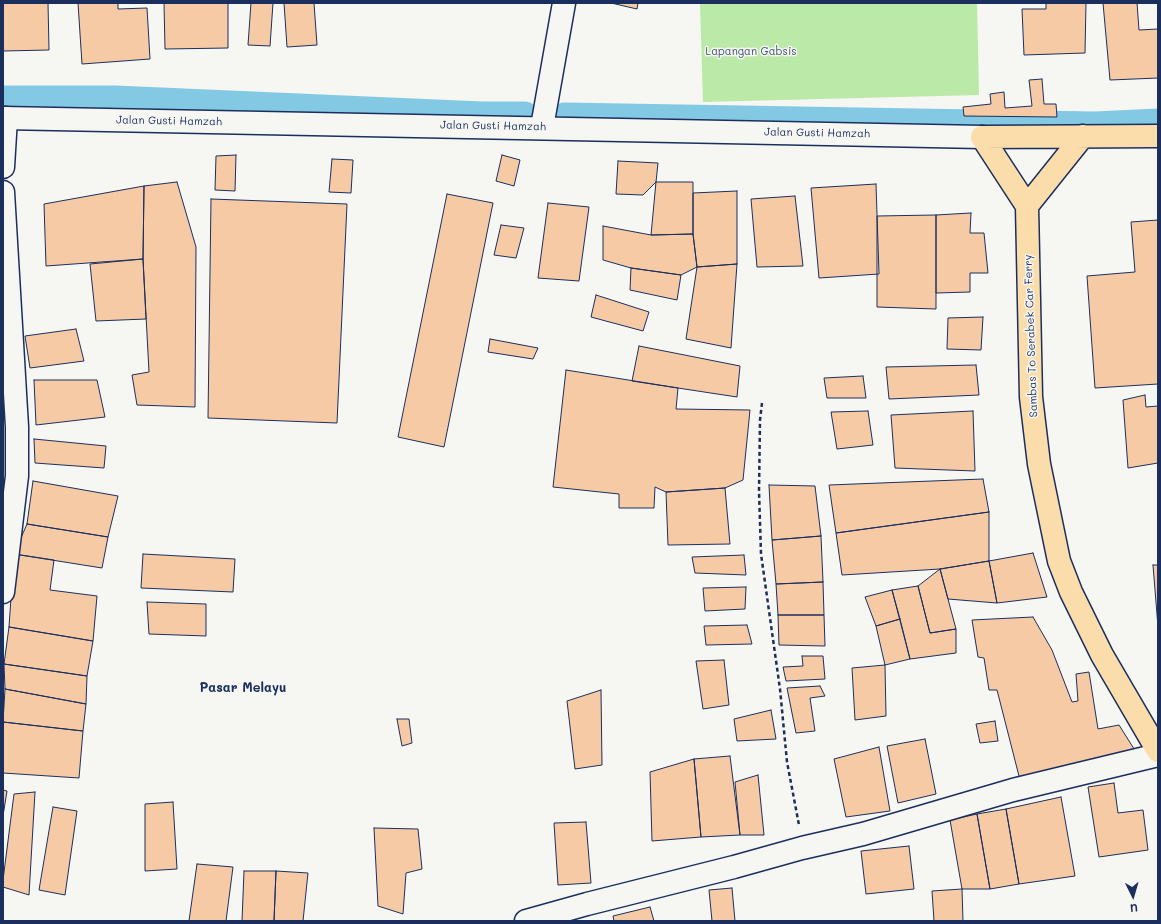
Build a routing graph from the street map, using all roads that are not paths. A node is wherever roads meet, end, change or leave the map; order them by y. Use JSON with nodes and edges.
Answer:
{"nodes":[{"id":1,"x":564,"y":3,"type":"edge"},
{"id":2,"x":4,"y":118,"type":"edge"},
{"id":3,"x":542,"y":127,"type":"junction"},
{"id":4,"x":1083,"y":136,"type":"junction"},
{"id":5,"x":1158,"y":136,"type":"edge"},
{"id":6,"x":982,"y":137,"type":"junction"},
{"id":7,"x":3,"y":167,"type":"edge"},
{"id":8,"x":3,"y":192,"type":"edge"},
{"id":9,"x":1027,"y":206,"type":"junction"},
{"id":10,"x":3,"y":592,"type":"edge"},
{"id":11,"x":1158,"y":751,"type":"edge"},
{"id":12,"x":1158,"y":755,"type":"edge"},
{"id":13,"x":526,"y":921,"type":"edge"}],
"edges":[{"from":1,"to":3,"type":"street"},
{"from":2,"to":3,"type":"street","name":"Jalan Gusti Hamzah"},
{"from":2,"to":7,"type":"street"},
{"from":3,"to":6,"type":"street","name":"Jalan Gusti Hamzah"},
{"from":4,"to":5,"type":"highway"},
{"from":4,"to":6,"type":"highway"},
{"from":4,"to":9,"type":"highway"},
{"from":6,"to":9,"type":"highway"},
{"from":8,"to":10,"type":"street"},
{"from":9,"to":11,"type":"highway","name":"Sambas To Serabek Car Ferry"},
{"from":12,"to":13,"type":"street"}]}
